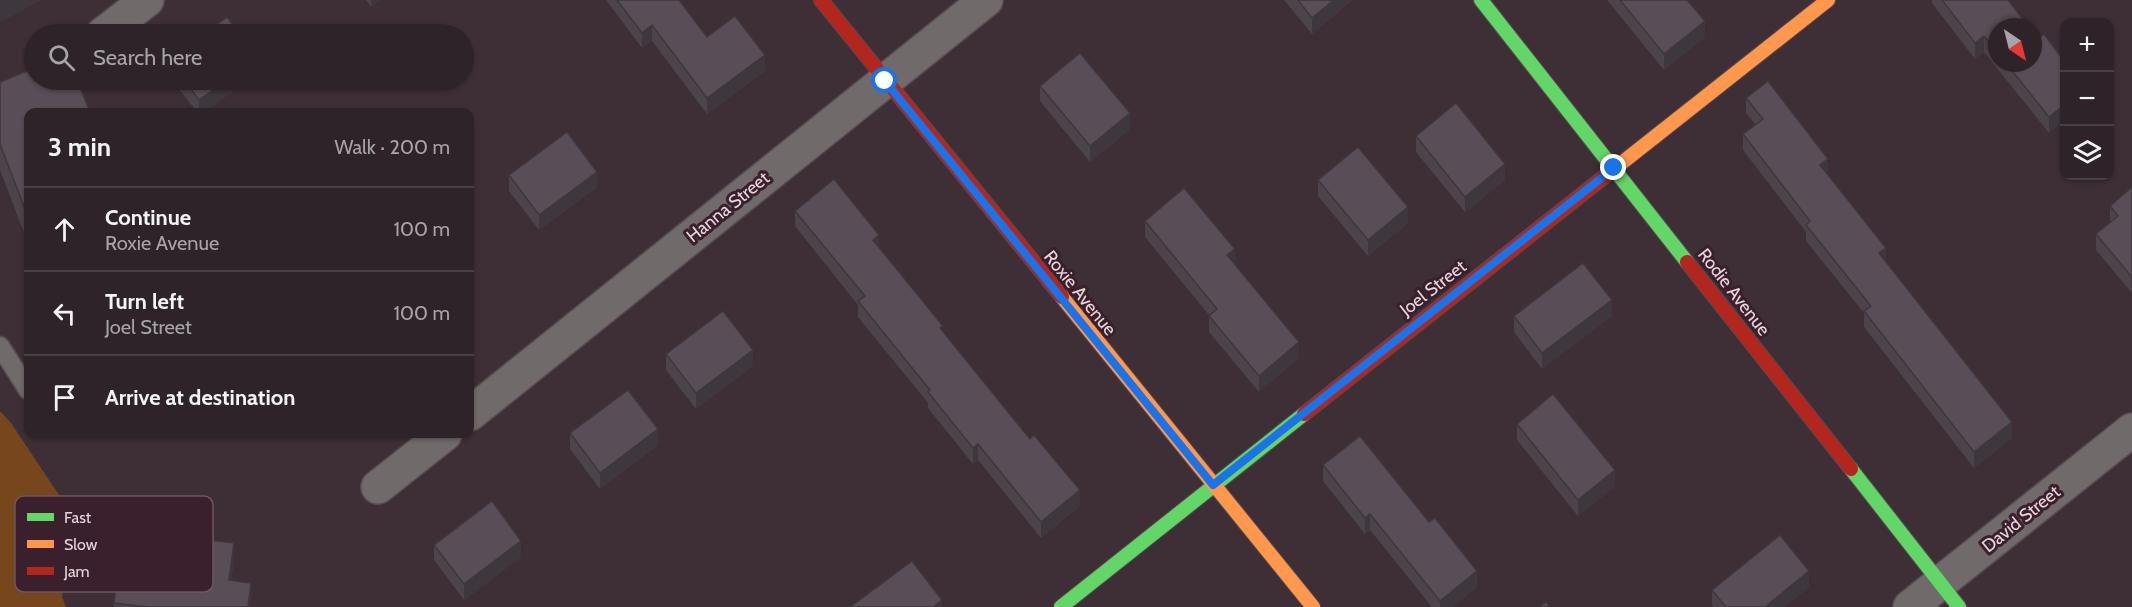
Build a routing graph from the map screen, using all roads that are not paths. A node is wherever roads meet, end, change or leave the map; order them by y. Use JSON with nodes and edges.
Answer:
{"nodes":[{"id":1,"x":147,"y":0,"type":"edge"},
{"id":2,"x":821,"y":0,"type":"edge"},
{"id":3,"x":986,"y":0,"type":"edge"},
{"id":4,"x":1481,"y":0,"type":"edge"},
{"id":5,"x":1828,"y":0,"type":"edge"},
{"id":6,"x":116,"y":24,"type":"edge"},
{"id":7,"x":885,"y":81,"type":"junction"},
{"id":8,"x":1614,"y":168,"type":"junction"},
{"id":9,"x":0,"y":346,"type":"edge"},
{"id":10,"x":24,"y":384,"type":"edge"},
{"id":11,"x":474,"y":411,"type":"edge"},
{"id":12,"x":2132,"y":430,"type":"edge"},
{"id":13,"x":440,"y":438,"type":"edge"},
{"id":14,"x":1213,"y":485,"type":"junction"},
{"id":15,"x":378,"y":487,"type":"dead end"},
{"id":16,"x":1949,"y":595,"type":"edge"},
{"id":17,"x":1061,"y":607,"type":"edge"},
{"id":18,"x":1313,"y":607,"type":"edge"},
{"id":19,"x":1910,"y":607,"type":"edge"}],
"edges":[{"from":1,"to":6,"type":"street"},
{"from":2,"to":7,"type":"street","name":"Roxie Avenue"},
{"from":3,"to":7,"type":"street","name":"Hanna Street"},
{"from":4,"to":8,"type":"street","name":"Rodie Avenue"},
{"from":5,"to":8,"type":"street","name":"Joel Street"},
{"from":7,"to":11,"type":"street","name":"Hanna Street"},
{"from":7,"to":14,"type":"street","name":"Roxie Avenue"},
{"from":8,"to":14,"type":"street","name":"Joel Street"},
{"from":8,"to":16,"type":"street","name":"Rodie Avenue"},
{"from":9,"to":10,"type":"lane"},
{"from":12,"to":16,"type":"street","name":"David Street"},
{"from":13,"to":15,"type":"street"},
{"from":14,"to":17,"type":"street","name":"Joel Street"},
{"from":14,"to":18,"type":"street","name":"Roxie Avenue"},
{"from":16,"to":19,"type":"street","name":"David Street"}]}
